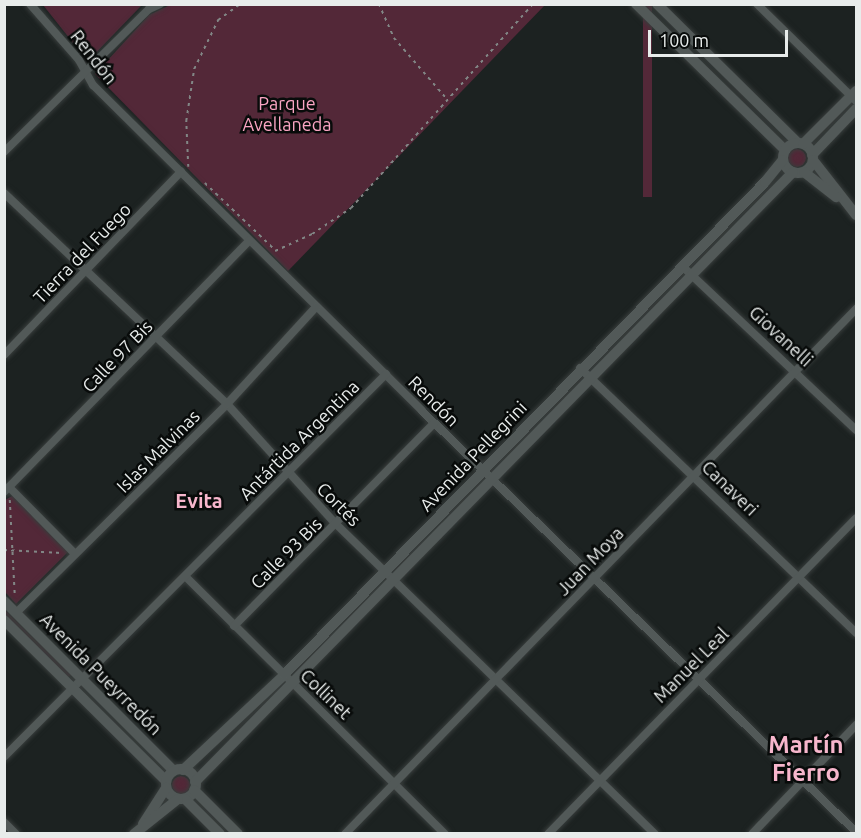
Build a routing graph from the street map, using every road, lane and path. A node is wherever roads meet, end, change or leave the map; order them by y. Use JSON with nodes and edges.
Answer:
{"nodes":[{"id":1,"x":30,"y":4,"type":"edge"},
{"id":2,"x":160,"y":4,"type":"edge"},
{"id":3,"x":240,"y":4,"type":"edge"},
{"id":4,"x":379,"y":4,"type":"edge"},
{"id":5,"x":533,"y":4,"type":"edge"},
{"id":6,"x":636,"y":4,"type":"edge"},
{"id":7,"x":657,"y":4,"type":"edge"},
{"id":8,"x":757,"y":4,"type":"edge"},
{"id":9,"x":85,"y":70,"type":"junction"},
{"id":10,"x":855,"y":96,"type":"edge"},
{"id":11,"x":448,"y":100,"type":"junction"},
{"id":12,"x":856,"y":109,"type":"edge"},
{"id":13,"x":800,"y":143,"type":"junction"},
{"id":14,"x":4,"y":152,"type":"edge"},
{"id":15,"x":784,"y":155,"type":"junction"},
{"id":16,"x":812,"y":157,"type":"junction"},
{"id":17,"x":181,"y":172,"type":"junction"},
{"id":18,"x":798,"y":172,"type":"junction"},
{"id":19,"x":196,"y":174,"type":"dead end"},
{"id":20,"x":204,"y":182,"type":"dead end"},
{"id":21,"x":4,"y":193,"type":"edge"},
{"id":22,"x":848,"y":206,"type":"junction"},
{"id":23,"x":856,"y":215,"type":"edge"},
{"id":24,"x":249,"y":241,"type":"junction"},
{"id":25,"x":275,"y":251,"type":"junction"},
{"id":26,"x":271,"y":253,"type":"dead end"},
{"id":27,"x":85,"y":270,"type":"junction"},
{"id":28,"x":686,"y":270,"type":"junction"},
{"id":29,"x":316,"y":307,"type":"junction"},
{"id":30,"x":856,"y":309,"type":"edge"},
{"id":31,"x":155,"y":339,"type":"junction"},
{"id":32,"x":4,"y":355,"type":"edge"},
{"id":33,"x":580,"y":368,"type":"junction"},
{"id":34,"x":796,"y":369,"type":"junction"},
{"id":35,"x":386,"y":374,"type":"junction"},
{"id":36,"x":589,"y":377,"type":"junction"},
{"id":37,"x":227,"y":404,"type":"junction"},
{"id":38,"x":434,"y":423,"type":"junction"},
{"id":39,"x":856,"y":430,"type":"edge"},
{"id":40,"x":483,"y":470,"type":"junction"},
{"id":41,"x":289,"y":471,"type":"junction"},
{"id":42,"x":694,"y":474,"type":"junction"},
{"id":43,"x":492,"y":479,"type":"junction"},
{"id":44,"x":7,"y":489,"type":"edge"},
{"id":45,"x":856,"y":518,"type":"edge"},
{"id":46,"x":336,"y":524,"type":"junction"},
{"id":47,"x":4,"y":550,"type":"edge"},
{"id":48,"x":13,"y":550,"type":"junction"},
{"id":49,"x":75,"y":554,"type":"junction"},
{"id":50,"x":385,"y":570,"type":"junction"},
{"id":51,"x":801,"y":576,"type":"junction"},
{"id":52,"x":186,"y":577,"type":"junction"},
{"id":53,"x":594,"y":578,"type":"junction"},
{"id":54,"x":395,"y":579,"type":"junction"},
{"id":55,"x":4,"y":601,"type":"edge"},
{"id":56,"x":16,"y":613,"type":"junction"},
{"id":57,"x":4,"y":620,"type":"edge"},
{"id":58,"x":234,"y":626,"type":"junction"},
{"id":59,"x":856,"y":633,"type":"edge"},
{"id":60,"x":82,"y":677,"type":"junction"},
{"id":61,"x":699,"y":678,"type":"junction"},
{"id":62,"x":288,"y":679,"type":"junction"},
{"id":63,"x":499,"y":679,"type":"junction"},
{"id":64,"x":72,"y":687,"type":"junction"},
{"id":65,"x":856,"y":725,"type":"edge"},
{"id":66,"x":139,"y":735,"type":"junction"},
{"id":67,"x":130,"y":744,"type":"junction"},
{"id":68,"x":4,"y":757,"type":"edge"},
{"id":69,"x":179,"y":770,"type":"junction"},
{"id":70,"x":600,"y":779,"type":"junction"},
{"id":71,"x":803,"y":780,"type":"junction"},
{"id":72,"x":395,"y":783,"type":"junction"},
{"id":73,"x":166,"y":784,"type":"junction"},
{"id":74,"x":195,"y":786,"type":"junction"},
{"id":75,"x":181,"y":799,"type":"junction"},
{"id":76,"x":4,"y":822,"type":"edge"},
{"id":77,"x":142,"y":824,"type":"junction"},
{"id":78,"x":856,"y":832,"type":"edge"},
{"id":79,"x":16,"y":834,"type":"edge"},
{"id":80,"x":134,"y":834,"type":"edge"},
{"id":81,"x":220,"y":834,"type":"edge"},
{"id":82,"x":238,"y":834,"type":"edge"},
{"id":83,"x":345,"y":834,"type":"edge"},
{"id":84,"x":445,"y":834,"type":"edge"},
{"id":85,"x":548,"y":834,"type":"edge"},
{"id":86,"x":655,"y":834,"type":"edge"},
{"id":87,"x":752,"y":834,"type":"edge"}],
"edges":[{"from":1,"to":9,"type":"street","name":"Rendón"},
{"from":2,"to":9,"type":"street"},
{"from":3,"to":19,"type":"path"},
{"from":4,"to":11,"type":"path"},
{"from":5,"to":11,"type":"path"},
{"from":6,"to":15,"type":"main road"},
{"from":7,"to":13,"type":"main road"},
{"from":8,"to":10,"type":"street"},
{"from":9,"to":14,"type":"street"},
{"from":9,"to":17,"type":"street","name":"Rendón"},
{"from":10,"to":13,"type":"main road"},
{"from":11,"to":25,"type":"path"},
{"from":12,"to":16,"type":"main road"},
{"from":13,"to":15,"type":"main road","name":"Avenida Pellegrini"},
{"from":13,"to":16,"type":"main road"},
{"from":15,"to":18,"type":"main road"},
{"from":15,"to":28,"type":"main road","name":"Avenida Pellegrini"},
{"from":16,"to":18,"type":"main road","name":"Avenida Pellegrini"},
{"from":16,"to":22,"type":"main road"},
{"from":17,"to":24,"type":"street","name":"Rendón"},
{"from":17,"to":27,"type":"street","name":"Tierra del Fuego"},
{"from":18,"to":22,"type":"main road"},
{"from":18,"to":28,"type":"main road","name":"Avenida Pellegrini"},
{"from":20,"to":25,"type":"path"},
{"from":21,"to":27,"type":"street","name":"Cortés"},
{"from":22,"to":23,"type":"main road"},
{"from":24,"to":29,"type":"street","name":"Rendón"},
{"from":24,"to":31,"type":"street","name":"Calle 97 Bis"},
{"from":25,"to":26,"type":"path"},
{"from":27,"to":31,"type":"street","name":"Cortés"},
{"from":27,"to":32,"type":"street","name":"Tierra del Fuego"},
{"from":28,"to":33,"type":"main road","name":"Avenida Pellegrini"},
{"from":28,"to":34,"type":"street","name":"Giovanelli"},
{"from":28,"to":36,"type":"main road","name":"Avenida Pellegrini"},
{"from":29,"to":35,"type":"street","name":"Rendón"},
{"from":29,"to":37,"type":"street","name":"Islas Malvinas"},
{"from":30,"to":34,"type":"street","name":"Juan Moya"},
{"from":31,"to":37,"type":"street","name":"Cortés"},
{"from":31,"to":44,"type":"street","name":"Calle 97 Bis"},
{"from":33,"to":36,"type":"street","name":"Canaveri"},
{"from":33,"to":40,"type":"main road","name":"Avenida Pellegrini"},
{"from":34,"to":39,"type":"street","name":"Giovanelli"},
{"from":34,"to":42,"type":"street","name":"Juan Moya"},
{"from":35,"to":38,"type":"street","name":"Rendón"},
{"from":35,"to":41,"type":"street","name":"Antártida Argentina"},
{"from":36,"to":42,"type":"street","name":"Canaveri"},
{"from":36,"to":43,"type":"main road","name":"Avenida Pellegrini"},
{"from":37,"to":41,"type":"street","name":"Cortés"},
{"from":37,"to":49,"type":"street","name":"Islas Malvinas"},
{"from":38,"to":40,"type":"street","name":"Rendón"},
{"from":38,"to":46,"type":"street","name":"Calle 93 Bis"},
{"from":40,"to":43,"type":"street","name":"Rendón"},
{"from":40,"to":50,"type":"main road","name":"Avenida Pellegrini"},
{"from":41,"to":46,"type":"street","name":"Cortés"},
{"from":41,"to":52,"type":"street","name":"Antártida Argentina"},
{"from":42,"to":51,"type":"street","name":"Canaveri"},
{"from":42,"to":53,"type":"street","name":"Juan Moya"},
{"from":43,"to":53,"type":"street","name":"Rendón"},
{"from":43,"to":54,"type":"main road","name":"Avenida Pellegrini"},
{"from":44,"to":48,"type":"path"},
{"from":44,"to":49,"type":"street"},
{"from":45,"to":51,"type":"street","name":"Manuel Leal"},
{"from":46,"to":50,"type":"street","name":"Cortés"},
{"from":46,"to":58,"type":"street","name":"Calle 93 Bis"},
{"from":47,"to":48,"type":"path"},
{"from":48,"to":49,"type":"path"},
{"from":48,"to":56,"type":"path"},
{"from":49,"to":56,"type":"street","name":"Islas Malvinas"},
{"from":50,"to":54,"type":"street","name":"Cortés"},
{"from":50,"to":62,"type":"main road","name":"Avenida Pellegrini"},
{"from":51,"to":59,"type":"street","name":"Canaveri"},
{"from":51,"to":61,"type":"street","name":"Manuel Leal"},
{"from":52,"to":58,"type":"street","name":"Collinet"},
{"from":52,"to":60,"type":"street","name":"Antártida Argentina"},
{"from":53,"to":61,"type":"street","name":"Rendón"},
{"from":53,"to":63,"type":"street","name":"Juan Moya"},
{"from":54,"to":62,"type":"main road","name":"Avenida Pellegrini"},
{"from":54,"to":63,"type":"street","name":"Cortés"},
{"from":55,"to":56,"type":"main road","name":"Avenida Pueyrredón"},
{"from":56,"to":60,"type":"main road","name":"Avenida Pueyrredón"},
{"from":57,"to":64,"type":"main road","name":"Avenida Pueyrredón"},
{"from":58,"to":62,"type":"street","name":"Collinet"},
{"from":60,"to":64,"type":"street","name":"Antártida Argentina"},
{"from":60,"to":66,"type":"main road","name":"Avenida Pueyrredón"},
{"from":61,"to":70,"type":"street","name":"Manuel Leal"},
{"from":61,"to":71,"type":"street","name":"Rendón"},
{"from":62,"to":69,"type":"main road","name":"Avenida Pellegrini"},
{"from":62,"to":72,"type":"street","name":"Collinet"},
{"from":62,"to":74,"type":"main road","name":"Avenida Pellegrini"},
{"from":63,"to":70,"type":"street","name":"Cortés"},
{"from":63,"to":72,"type":"street","name":"Juan Moya"},
{"from":64,"to":67,"type":"main road","name":"Avenida Pueyrredón"},
{"from":64,"to":68,"type":"street","name":"Antártida Argentina"},
{"from":65,"to":71,"type":"street"},
{"from":66,"to":67,"type":"main road"},
{"from":66,"to":69,"type":"main road","name":"Avenida Pueyrredón"},
{"from":67,"to":73,"type":"main road","name":"Avenida Pueyrredón"},
{"from":69,"to":73,"type":"main road","name":"Avenida Pellegrini"},
{"from":69,"to":74,"type":"main road","name":"Avenida Pueyrredón"},
{"from":70,"to":85,"type":"street","name":"Manuel Leal"},
{"from":70,"to":86,"type":"street","name":"Cortés"},
{"from":71,"to":78,"type":"street","name":"Rendón"},
{"from":71,"to":87,"type":"street"},
{"from":72,"to":83,"type":"street","name":"Juan Moya"},
{"from":72,"to":84,"type":"street","name":"Collinet"},
{"from":73,"to":75,"type":"main road","name":"Avenida Pueyrredón"},
{"from":73,"to":77,"type":"main road"},
{"from":74,"to":75,"type":"main road","name":"Avenida Pellegrini"},
{"from":74,"to":82,"type":"main road"},
{"from":75,"to":77,"type":"main road"},
{"from":75,"to":81,"type":"main road"},
{"from":76,"to":79,"type":"street"},
{"from":77,"to":80,"type":"main road"}]}
